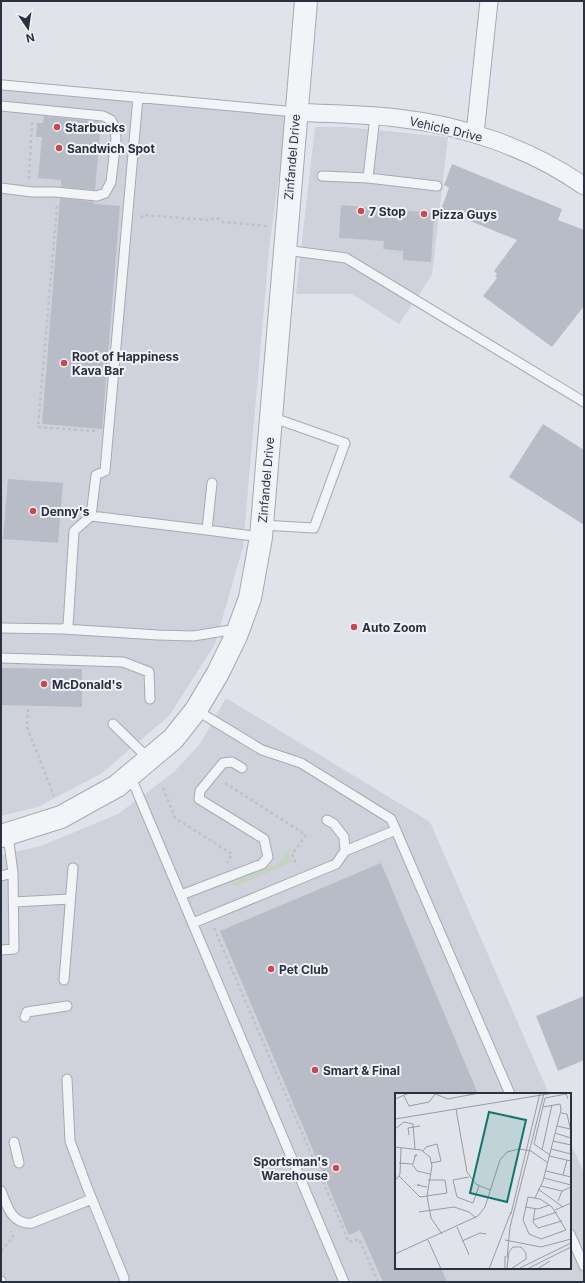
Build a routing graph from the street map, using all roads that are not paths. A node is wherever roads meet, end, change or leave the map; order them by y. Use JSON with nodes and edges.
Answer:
{"nodes":[{"id":1,"x":306,"y":1,"type":"edge"},
{"id":2,"x":489,"y":1,"type":"edge"},
{"id":3,"x":3,"y":85,"type":"dead end"},
{"id":4,"x":138,"y":97,"type":"junction"},
{"id":5,"x":1,"y":106,"type":"edge"},
{"id":6,"x":296,"y":112,"type":"junction"},
{"id":7,"x":375,"y":116,"type":"junction"},
{"id":8,"x":475,"y":134,"type":"junction"},
{"id":9,"x":322,"y":176,"type":"dead end"},
{"id":10,"x":368,"y":178,"type":"junction"},
{"id":11,"x":437,"y":186,"type":"dead end"},
{"id":12,"x":584,"y":186,"type":"edge"},
{"id":13,"x":1,"y":188,"type":"edge"},
{"id":14,"x":284,"y":250,"type":"junction"},
{"id":15,"x":584,"y":402,"type":"edge"},
{"id":16,"x":271,"y":417,"type":"junction"},
{"id":17,"x":212,"y":483,"type":"dead end"},
{"id":18,"x":91,"y":516,"type":"junction"},
{"id":19,"x":207,"y":530,"type":"junction"},
{"id":20,"x":261,"y":531,"type":"junction"},
{"id":21,"x":1,"y":628,"type":"edge"},
{"id":22,"x":63,"y":628,"type":"junction"},
{"id":23,"x":239,"y":628,"type":"junction"},
{"id":24,"x":1,"y":658,"type":"edge"},
{"id":25,"x":150,"y":699,"type":"dead end"},
{"id":26,"x":196,"y":710,"type":"junction"},
{"id":27,"x":113,"y":724,"type":"dead end"},
{"id":28,"x":149,"y":759,"type":"junction"},
{"id":29,"x":242,"y":768,"type":"dead end"},
{"id":30,"x":130,"y":775,"type":"junction"},
{"id":31,"x":327,"y":820,"type":"dead end"},
{"id":32,"x":396,"y":830,"type":"junction"},
{"id":33,"x":4,"y":836,"type":"edge"},
{"id":34,"x":345,"y":852,"type":"junction"},
{"id":35,"x":73,"y":868,"type":"dead end"},
{"id":36,"x":14,"y":873,"type":"junction"},
{"id":37,"x":1,"y":876,"type":"edge"},
{"id":38,"x":181,"y":896,"type":"junction"},
{"id":39,"x":70,"y":900,"type":"junction"},
{"id":40,"x":14,"y":902,"type":"junction"},
{"id":41,"x":193,"y":924,"type":"junction"},
{"id":42,"x":1,"y":950,"type":"edge"},
{"id":43,"x":64,"y":980,"type":"dead end"},
{"id":44,"x":67,"y":1006,"type":"dead end"},
{"id":45,"x":25,"y":1017,"type":"dead end"},
{"id":46,"x":67,"y":1079,"type":"dead end"},
{"id":47,"x":510,"y":1093,"type":"edge"},
{"id":48,"x":14,"y":1142,"type":"dead end"},
{"id":49,"x":19,"y":1163,"type":"dead end"},
{"id":50,"x":1,"y":1191,"type":"edge"},
{"id":51,"x":92,"y":1199,"type":"junction"},
{"id":52,"x":571,"y":1236,"type":"edge"},
{"id":53,"x":584,"y":1266,"type":"edge"},
{"id":54,"x":124,"y":1278,"type":"dead end"},
{"id":55,"x":344,"y":1282,"type":"edge"}],
"edges":[{"from":1,"to":6,"type":"street","name":"Zinfandel Drive"},
{"from":2,"to":8,"type":"street"},
{"from":3,"to":4,"type":"lane"},
{"from":4,"to":6,"type":"lane"},
{"from":4,"to":18,"type":"lane"},
{"from":5,"to":13,"type":"lane"},
{"from":6,"to":7,"type":"street","name":"Vehicle Drive"},
{"from":6,"to":14,"type":"street","name":"Zinfandel Drive"},
{"from":7,"to":8,"type":"street","name":"Vehicle Drive"},
{"from":7,"to":10,"type":"lane"},
{"from":8,"to":12,"type":"street","name":"Vehicle Drive"},
{"from":9,"to":10,"type":"lane"},
{"from":10,"to":11,"type":"lane"},
{"from":14,"to":15,"type":"lane"},
{"from":14,"to":16,"type":"street","name":"Zinfandel Drive"},
{"from":16,"to":20,"type":"street","name":"Zinfandel Drive"},
{"from":16,"to":20,"type":"lane"},
{"from":17,"to":19,"type":"lane"},
{"from":18,"to":19,"type":"lane"},
{"from":18,"to":22,"type":"lane"},
{"from":19,"to":20,"type":"lane"},
{"from":20,"to":23,"type":"street","name":"Zinfandel Drive"},
{"from":21,"to":22,"type":"lane"},
{"from":22,"to":23,"type":"lane"},
{"from":23,"to":26,"type":"street","name":"Zinfandel Drive"},
{"from":24,"to":25,"type":"lane"},
{"from":26,"to":28,"type":"street","name":"Zinfandel Drive"},
{"from":26,"to":32,"type":"lane"},
{"from":27,"to":28,"type":"lane"},
{"from":28,"to":30,"type":"street","name":"Zinfandel Drive"},
{"from":29,"to":38,"type":"lane"},
{"from":30,"to":33,"type":"street","name":"Zinfandel Drive"},
{"from":30,"to":38,"type":"lane"},
{"from":31,"to":34,"type":"lane"},
{"from":32,"to":34,"type":"lane"},
{"from":32,"to":47,"type":"lane"},
{"from":33,"to":36,"type":"lane"},
{"from":34,"to":41,"type":"lane"},
{"from":35,"to":39,"type":"lane"},
{"from":36,"to":37,"type":"lane"},
{"from":36,"to":40,"type":"lane"},
{"from":38,"to":41,"type":"lane"},
{"from":39,"to":40,"type":"lane"},
{"from":39,"to":43,"type":"lane"},
{"from":40,"to":42,"type":"lane"},
{"from":41,"to":55,"type":"lane"},
{"from":44,"to":45,"type":"lane"},
{"from":46,"to":51,"type":"lane"},
{"from":48,"to":49,"type":"lane"},
{"from":50,"to":51,"type":"lane"},
{"from":51,"to":54,"type":"lane"},
{"from":52,"to":53,"type":"lane"}]}
